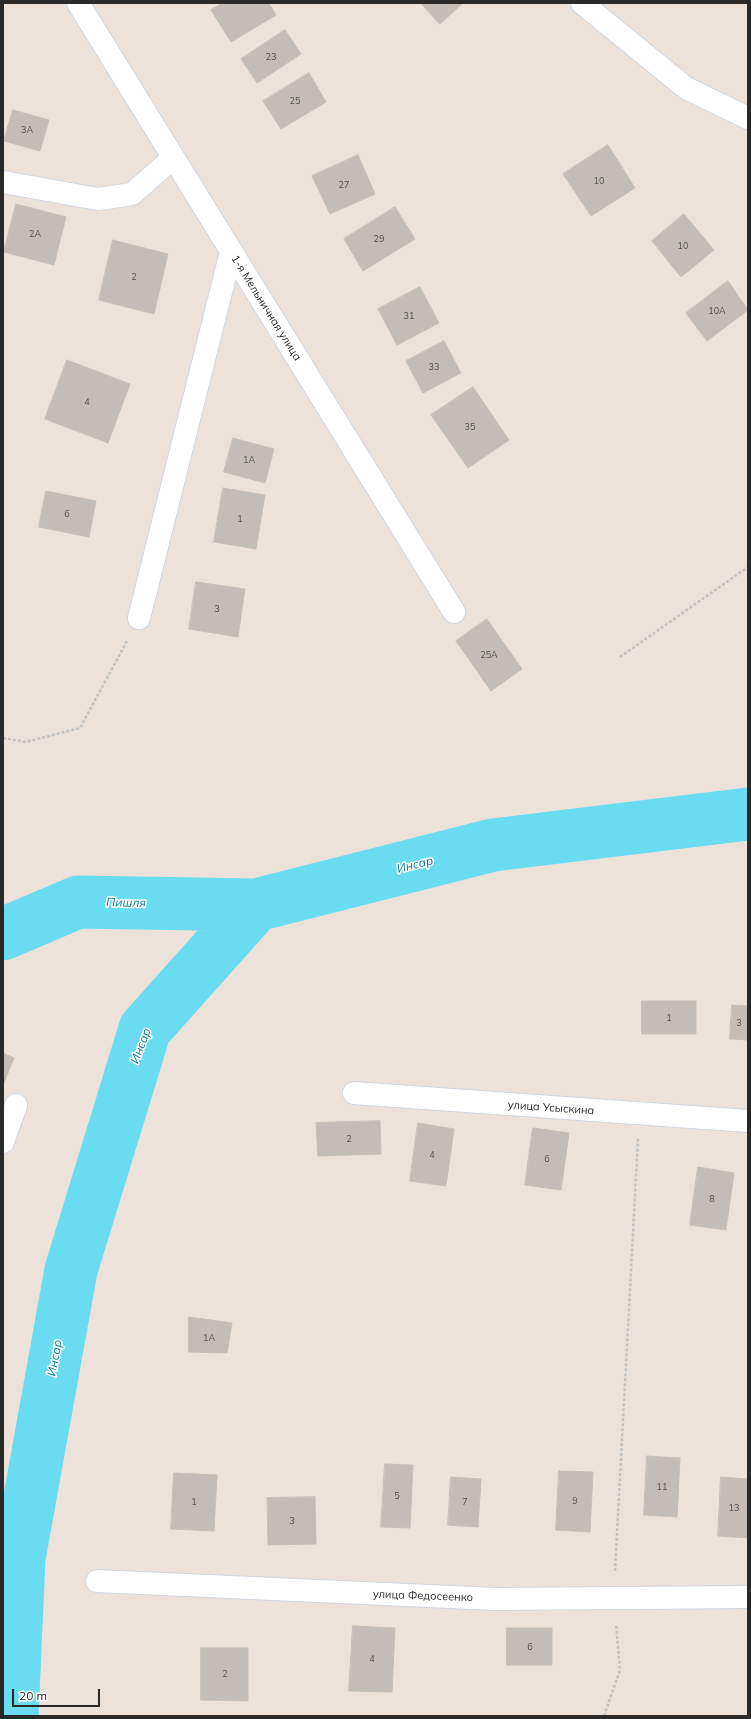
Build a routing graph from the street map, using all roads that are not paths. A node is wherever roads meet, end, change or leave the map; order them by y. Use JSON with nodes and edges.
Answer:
{"nodes":[{"id":1,"x":78,"y":3,"type":"edge"},
{"id":2,"x":582,"y":3,"type":"edge"},
{"id":3,"x":748,"y":118,"type":"edge"},
{"id":4,"x":173,"y":158,"type":"junction"},
{"id":5,"x":3,"y":182,"type":"edge"},
{"id":6,"x":231,"y":252,"type":"junction"},
{"id":7,"x":454,"y":612,"type":"dead end"},
{"id":8,"x":139,"y":618,"type":"road end"},
{"id":9,"x":354,"y":1093,"type":"dead end"},
{"id":10,"x":16,"y":1105,"type":"dead end"},
{"id":11,"x":748,"y":1121,"type":"edge"},
{"id":12,"x":3,"y":1142,"type":"edge"},
{"id":13,"x":97,"y":1581,"type":"dead end"},
{"id":14,"x":748,"y":1597,"type":"edge"}],
"edges":[{"from":1,"to":4,"type":"street","name":"1-я Мельничная улица"},
{"from":2,"to":3,"type":"street"},
{"from":4,"to":5,"type":"street"},
{"from":4,"to":6,"type":"street","name":"1-я Мельничная улица"},
{"from":6,"to":7,"type":"street","name":"1-я Мельничная улица"},
{"from":6,"to":8,"type":"street"},
{"from":9,"to":11,"type":"street","name":"улица Усыскина"},
{"from":10,"to":12,"type":"street"},
{"from":13,"to":14,"type":"street","name":"улица Федосеенко"}]}
